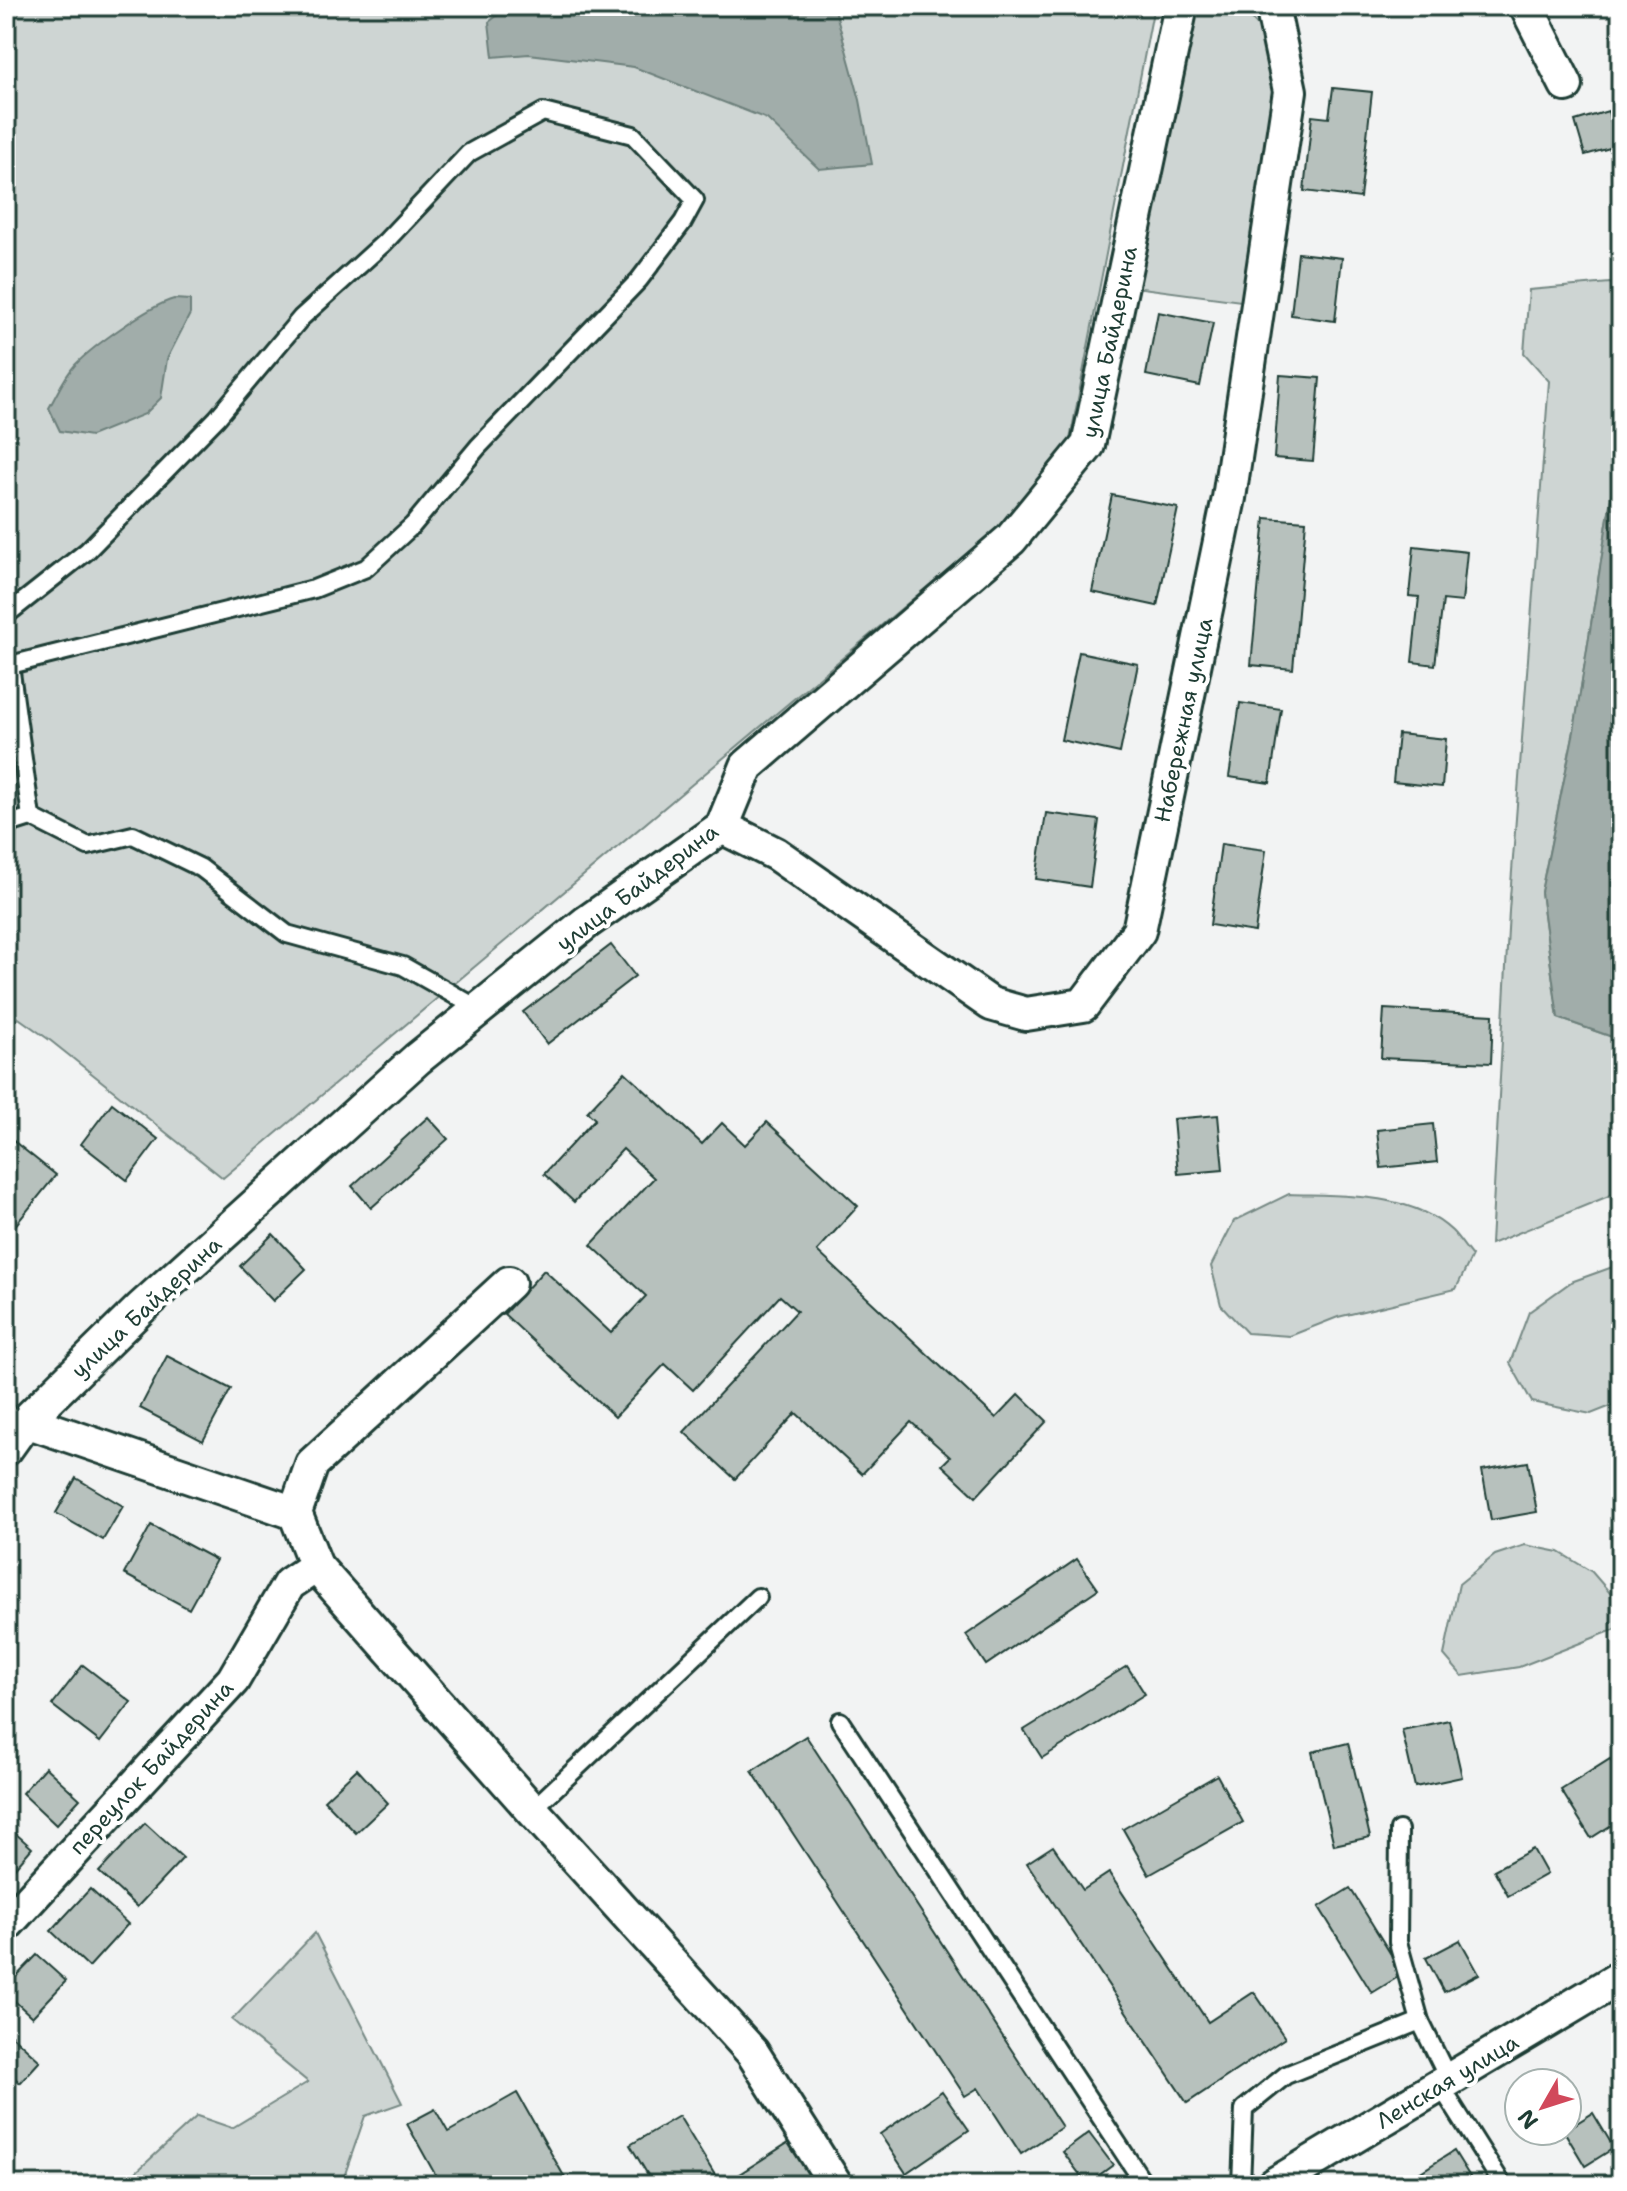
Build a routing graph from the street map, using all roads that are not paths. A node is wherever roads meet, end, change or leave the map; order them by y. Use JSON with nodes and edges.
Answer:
{"nodes":[{"id":1,"x":1181,"y":6,"type":"edge"},
{"id":2,"x":1272,"y":6,"type":"edge"},
{"id":3,"x":1526,"y":6,"type":"edge"},
{"id":4,"x":1566,"y":85,"type":"dead end"},
{"id":5,"x":6,"y":615,"type":"edge"},
{"id":6,"x":8,"y":663,"type":"edge"},
{"id":7,"x":31,"y":817,"type":"junction"},
{"id":8,"x":6,"y":825,"type":"edge"},
{"id":9,"x":722,"y":827,"type":"junction"},
{"id":10,"x":479,"y":1009,"type":"junction"},
{"id":11,"x":509,"y":1283,"type":"dead end"},
{"id":12,"x":26,"y":1421,"type":"junction"},
{"id":13,"x":6,"y":1449,"type":"edge"},
{"id":14,"x":295,"y":1513,"type":"junction"},
{"id":15,"x":316,"y":1566,"type":"junction"},
{"id":16,"x":758,"y":1597,"type":"dead end"},
{"id":17,"x":840,"y":1721,"type":"dead end"},
{"id":18,"x":532,"y":1810,"type":"junction"},
{"id":19,"x":1399,"y":1830,"type":"dead end"},
{"id":20,"x":6,"y":1925,"type":"edge"},
{"id":21,"x":1621,"y":1977,"type":"edge"},
{"id":22,"x":1420,"y":2021,"type":"junction"},
{"id":23,"x":1445,"y":2082,"type":"junction"},
{"id":24,"x":836,"y":2185,"type":"edge"},
{"id":25,"x":1145,"y":2185,"type":"edge"},
{"id":26,"x":1241,"y":2185,"type":"edge"},
{"id":27,"x":1273,"y":2185,"type":"edge"},
{"id":28,"x":1503,"y":2185,"type":"edge"}],
"edges":[{"from":1,"to":9,"type":"street","name":"улица Байдерина"},
{"from":2,"to":9,"type":"street","name":"Набережная улица"},
{"from":3,"to":4,"type":"street"},
{"from":5,"to":6,"type":"lane"},
{"from":6,"to":7,"type":"lane"},
{"from":7,"to":8,"type":"lane"},
{"from":7,"to":10,"type":"lane"},
{"from":9,"to":10,"type":"street","name":"улица Байдерина"},
{"from":10,"to":12,"type":"street","name":"улица Байдерина"},
{"from":11,"to":14,"type":"street"},
{"from":12,"to":13,"type":"street","name":"улица Байдерина"},
{"from":12,"to":14,"type":"street"},
{"from":14,"to":15,"type":"street"},
{"from":15,"to":18,"type":"street"},
{"from":15,"to":20,"type":"street","name":"переулок Байдерина"},
{"from":16,"to":18,"type":"lane"},
{"from":17,"to":25,"type":"lane"},
{"from":18,"to":24,"type":"street"},
{"from":19,"to":22,"type":"lane"},
{"from":21,"to":23,"type":"street","name":"Ленская улица"},
{"from":22,"to":23,"type":"lane"},
{"from":22,"to":26,"type":"lane"},
{"from":23,"to":27,"type":"street","name":"Ленская улица"},
{"from":23,"to":28,"type":"lane"}]}
